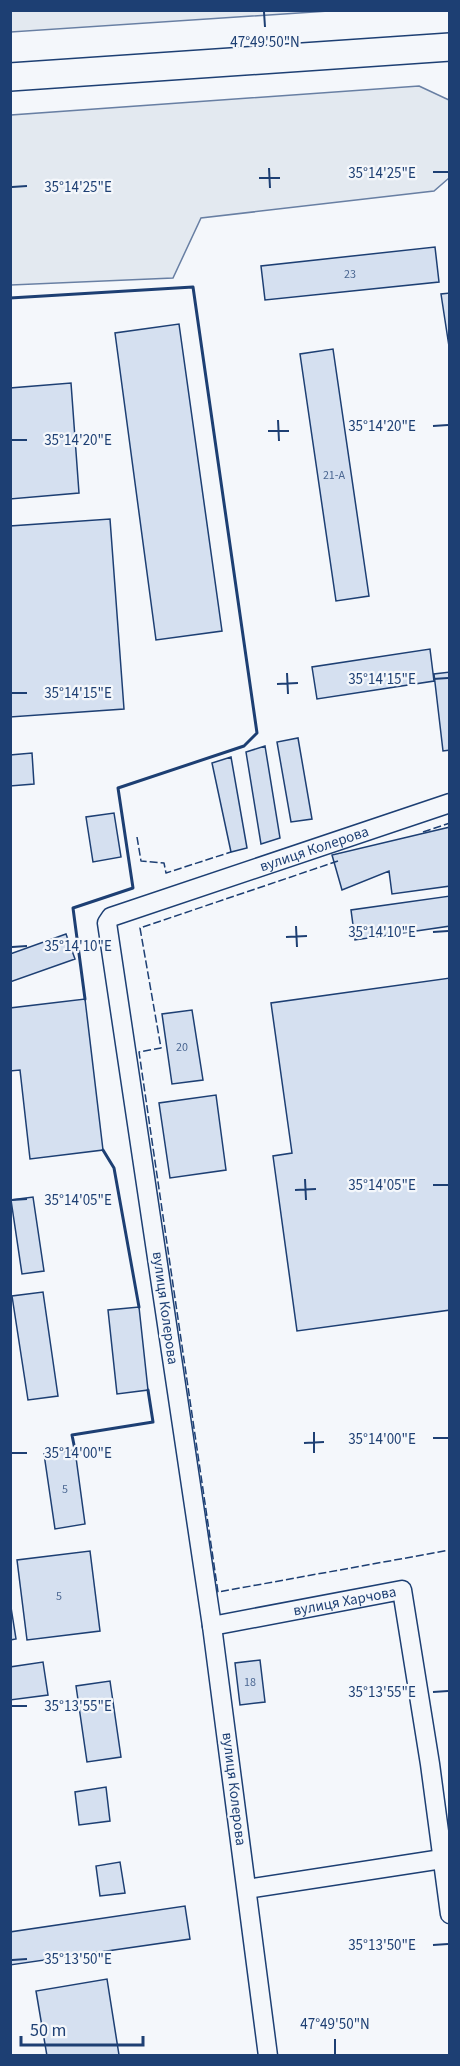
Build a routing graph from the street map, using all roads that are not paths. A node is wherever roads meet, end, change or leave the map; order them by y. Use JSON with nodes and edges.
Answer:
{"nodes":[{"id":1,"x":450,"y":47,"type":"edge"},
{"id":2,"x":10,"y":77,"type":"edge"},
{"id":3,"x":450,"y":803,"type":"edge"},
{"id":4,"x":212,"y":1626,"type":"junction"},
{"id":5,"x":442,"y":1859,"type":"junction"},
{"id":6,"x":247,"y":1889,"type":"junction"},
{"id":7,"x":450,"y":1914,"type":"edge"},
{"id":8,"x":268,"y":2055,"type":"edge"}],
"edges":[{"from":1,"to":2,"type":"highway"},
{"from":3,"to":4,"type":"street","name":"вулиця Колерова"},
{"from":4,"to":5,"type":"street","name":"вулиця Харчова"},
{"from":4,"to":6,"type":"street","name":"вулиця Колерова"},
{"from":5,"to":6,"type":"street"},
{"from":5,"to":7,"type":"street","name":"вулиця Харчова"},
{"from":6,"to":8,"type":"street","name":"вулиця Колерова"}]}
